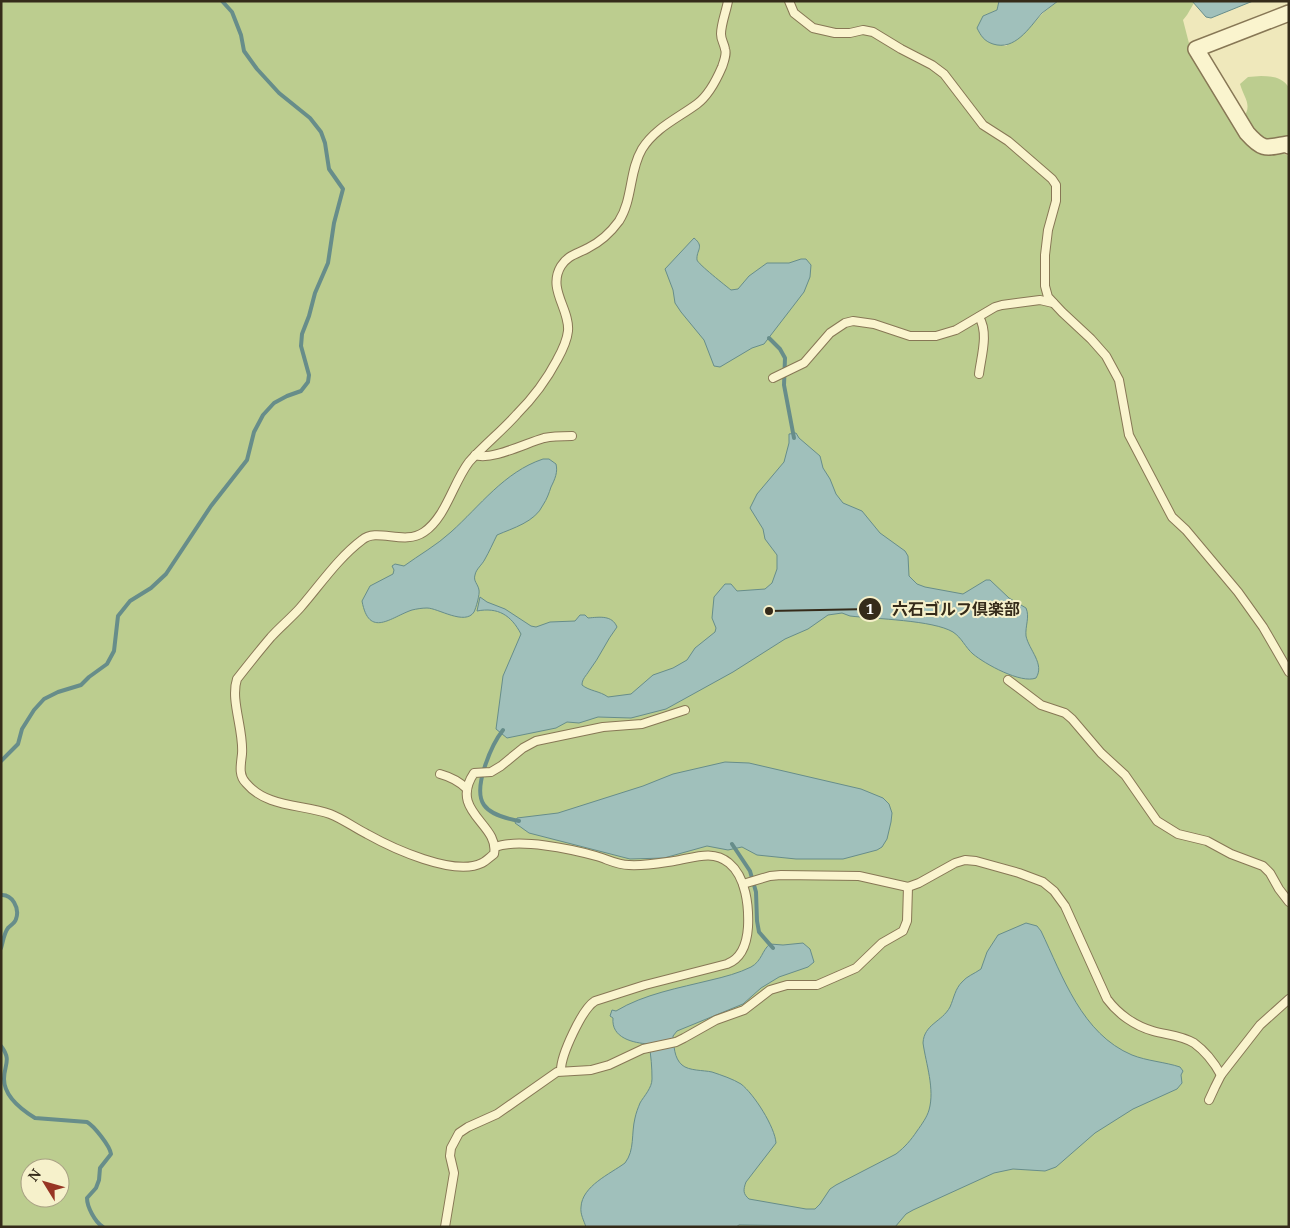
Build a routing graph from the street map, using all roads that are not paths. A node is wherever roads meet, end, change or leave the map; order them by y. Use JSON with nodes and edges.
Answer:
{"nodes":[{"id":1,"x":728,"y":1,"type":"edge"},
{"id":2,"x":789,"y":1,"type":"edge"},
{"id":3,"x":1289,"y":13,"type":"edge"},
{"id":4,"x":1289,"y":146,"type":"edge"},
{"id":5,"x":1054,"y":304,"type":"junction"},
{"id":6,"x":979,"y":317,"type":"junction"},
{"id":7,"x":979,"y":374,"type":"dead end"},
{"id":8,"x":773,"y":378,"type":"dead end"},
{"id":9,"x":572,"y":436,"type":"dead end"},
{"id":10,"x":475,"y":455,"type":"junction"},
{"id":11,"x":1289,"y":672,"type":"edge"},
{"id":12,"x":1008,"y":680,"type":"dead end"},
{"id":13,"x":685,"y":710,"type":"dead end"},
{"id":14,"x":440,"y":774,"type":"dead end"},
{"id":15,"x":467,"y":789,"type":"junction"},
{"id":16,"x":495,"y":847,"type":"junction"},
{"id":17,"x":745,"y":883,"type":"junction"},
{"id":18,"x":908,"y":887,"type":"junction"},
{"id":19,"x":1289,"y":902,"type":"edge"},
{"id":20,"x":1289,"y":999,"type":"edge"},
{"id":21,"x":561,"y":1070,"type":"junction"},
{"id":22,"x":1222,"y":1075,"type":"junction"},
{"id":23,"x":1209,"y":1100,"type":"dead end"},
{"id":24,"x":445,"y":1227,"type":"edge"}],
"edges":[{"from":1,"to":10,"type":"lane"},
{"from":2,"to":5,"type":"lane"},
{"from":3,"to":4,"type":"street"},
{"from":5,"to":6,"type":"lane"},
{"from":5,"to":11,"type":"lane"},
{"from":6,"to":7,"type":"lane"},
{"from":6,"to":8,"type":"lane"},
{"from":9,"to":10,"type":"lane"},
{"from":10,"to":16,"type":"lane"},
{"from":12,"to":19,"type":"lane"},
{"from":13,"to":15,"type":"lane"},
{"from":14,"to":15,"type":"lane"},
{"from":15,"to":16,"type":"lane"},
{"from":16,"to":17,"type":"lane"},
{"from":17,"to":18,"type":"lane"},
{"from":17,"to":21,"type":"lane"},
{"from":18,"to":21,"type":"lane"},
{"from":18,"to":22,"type":"lane"},
{"from":20,"to":22,"type":"lane"},
{"from":21,"to":24,"type":"lane"},
{"from":22,"to":23,"type":"lane"}]}
